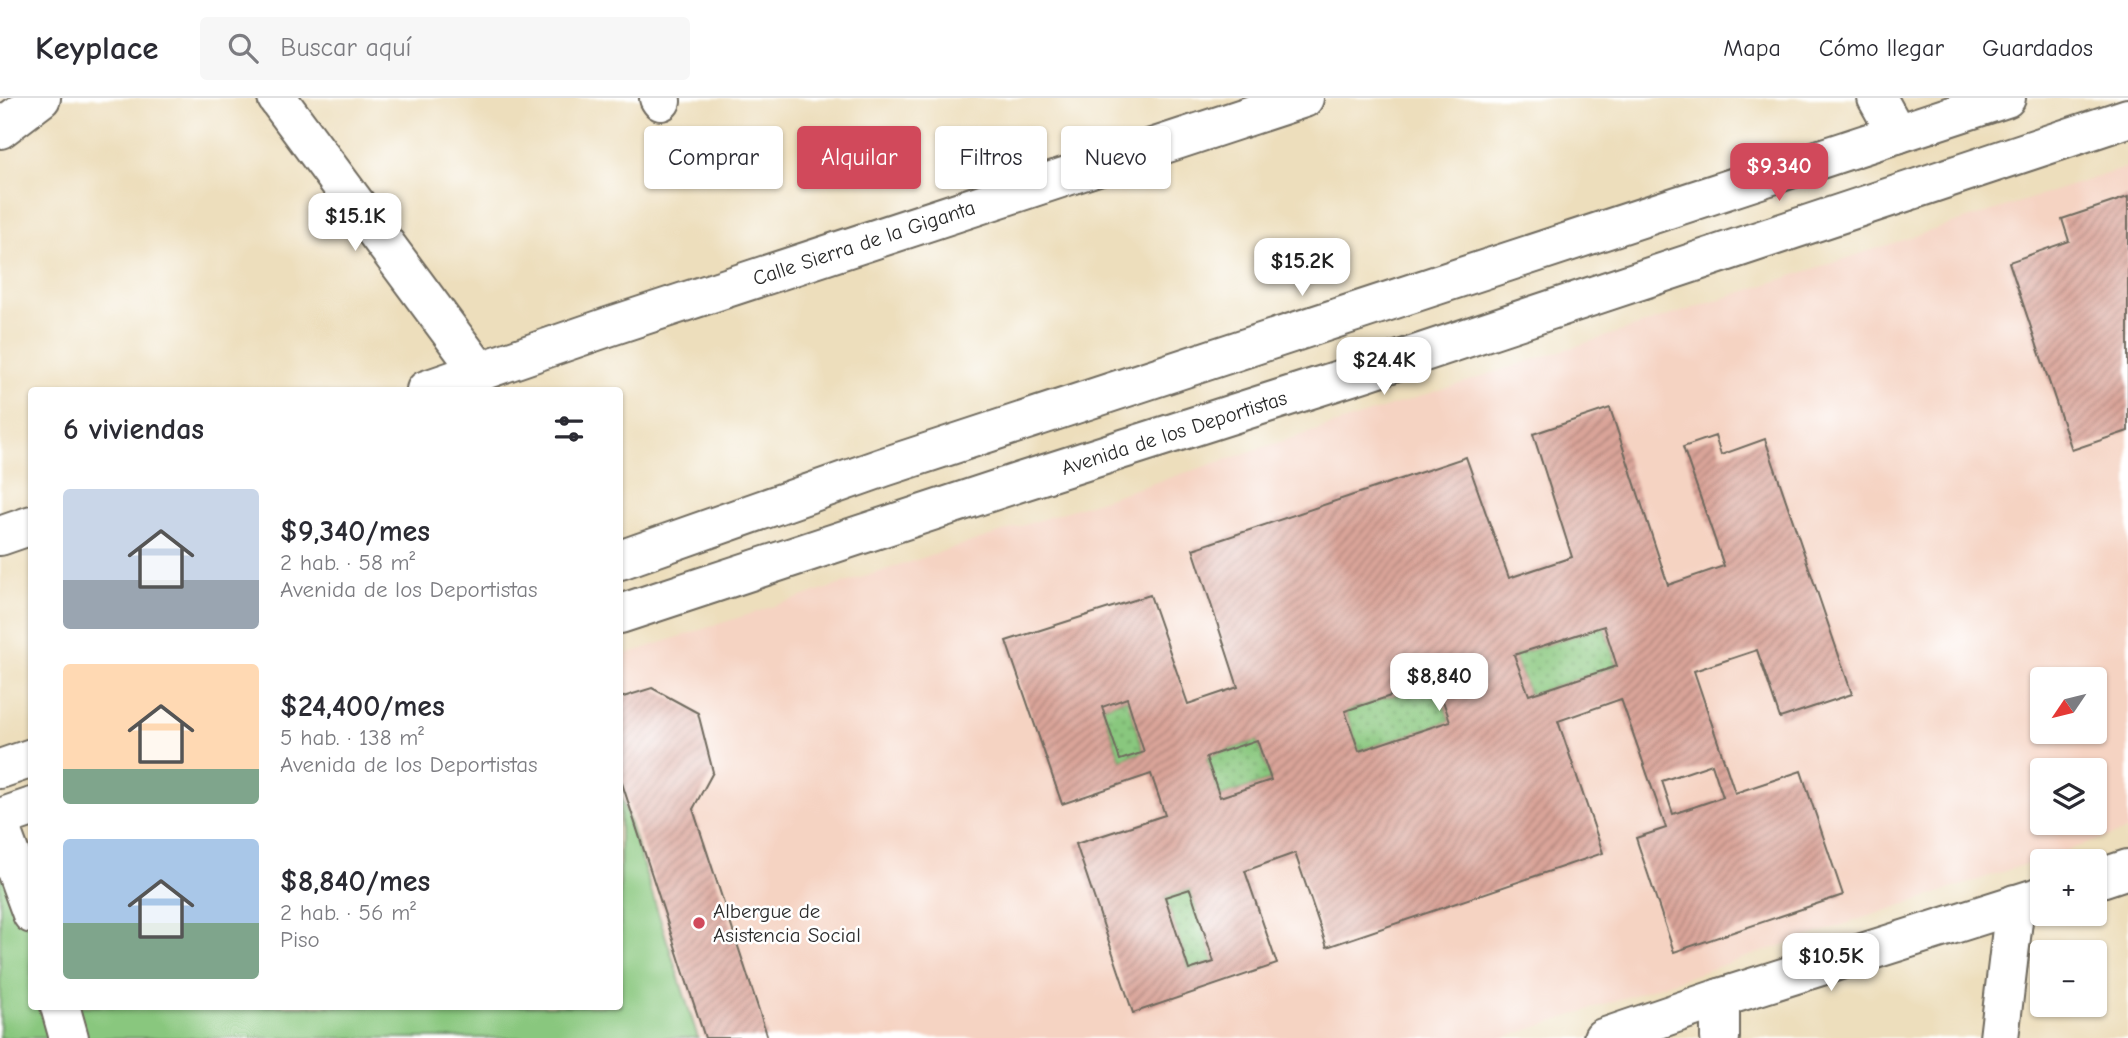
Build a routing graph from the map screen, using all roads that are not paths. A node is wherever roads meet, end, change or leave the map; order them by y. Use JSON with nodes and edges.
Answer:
{"nodes":[{"id":1,"x":41,"y":98,"type":"edge"},
{"id":2,"x":278,"y":98,"type":"edge"},
{"id":3,"x":1304,"y":98,"type":"edge"},
{"id":4,"x":1877,"y":98,"type":"edge"},
{"id":5,"x":2006,"y":98,"type":"edge"},
{"id":6,"x":2128,"y":118,"type":"edge"},
{"id":7,"x":0,"y":129,"type":"edge"},
{"id":8,"x":1897,"y":134,"type":"junction"},
{"id":9,"x":1742,"y":184,"type":"junction"},
{"id":10,"x":1760,"y":240,"type":"junction"},
{"id":11,"x":1192,"y":365,"type":"junction"},
{"id":12,"x":480,"y":372,"type":"junction"},
{"id":13,"x":435,"y":387,"type":"edge"},
{"id":14,"x":1211,"y":421,"type":"junction"},
{"id":15,"x":28,"y":526,"type":"edge"},
{"id":16,"x":0,"y":536,"type":"edge"},
{"id":17,"x":626,"y":558,"type":"edge"},
{"id":18,"x":635,"y":609,"type":"edge"},
{"id":19,"x":28,"y":759,"type":"edge"},
{"id":20,"x":0,"y":769,"type":"edge"},
{"id":21,"x":28,"y":808,"type":"edge"},
{"id":22,"x":0,"y":818,"type":"edge"},
{"id":23,"x":0,"y":827,"type":"edge"},
{"id":24,"x":2128,"y":869,"type":"edge"},
{"id":25,"x":2107,"y":876,"type":"edge"},
{"id":26,"x":2029,"y":900,"type":"edge"},
{"id":27,"x":28,"y":903,"type":"edge"},
{"id":28,"x":1720,"y":998,"type":"junction"},
{"id":29,"x":61,"y":1010,"type":"edge"},
{"id":30,"x":69,"y":1038,"type":"edge"},
{"id":31,"x":1603,"y":1038,"type":"edge"},
{"id":32,"x":1720,"y":1038,"type":"edge"},
{"id":33,"x":1999,"y":1038,"type":"edge"}],
"edges":[{"from":1,"to":7,"type":"street"},
{"from":2,"to":12,"type":"street"},
{"from":3,"to":12,"type":"street","name":"Calle Sierra de la Giganta"},
{"from":4,"to":8,"type":"street"},
{"from":5,"to":8,"type":"street"},
{"from":6,"to":10,"type":"street","name":"Avenida de los Deportistas"},
{"from":8,"to":9,"type":"street"},
{"from":9,"to":10,"type":"street"},
{"from":9,"to":11,"type":"street"},
{"from":10,"to":14,"type":"street","name":"Avenida de los Deportistas"},
{"from":11,"to":14,"type":"street"},
{"from":11,"to":17,"type":"street"},
{"from":12,"to":13,"type":"street","name":"Calle Sierra de la Giganta"},
{"from":14,"to":18,"type":"street","name":"Avenida de los Deportistas"},
{"from":15,"to":16,"type":"street"},
{"from":17,"to":18,"type":"street"},
{"from":19,"to":20,"type":"street"},
{"from":21,"to":22,"type":"street"},
{"from":23,"to":27,"type":"street"},
{"from":24,"to":25,"type":"street"},
{"from":26,"to":28,"type":"street"},
{"from":26,"to":33,"type":"street"},
{"from":28,"to":31,"type":"street"},
{"from":28,"to":32,"type":"street"},
{"from":29,"to":30,"type":"street"}]}
